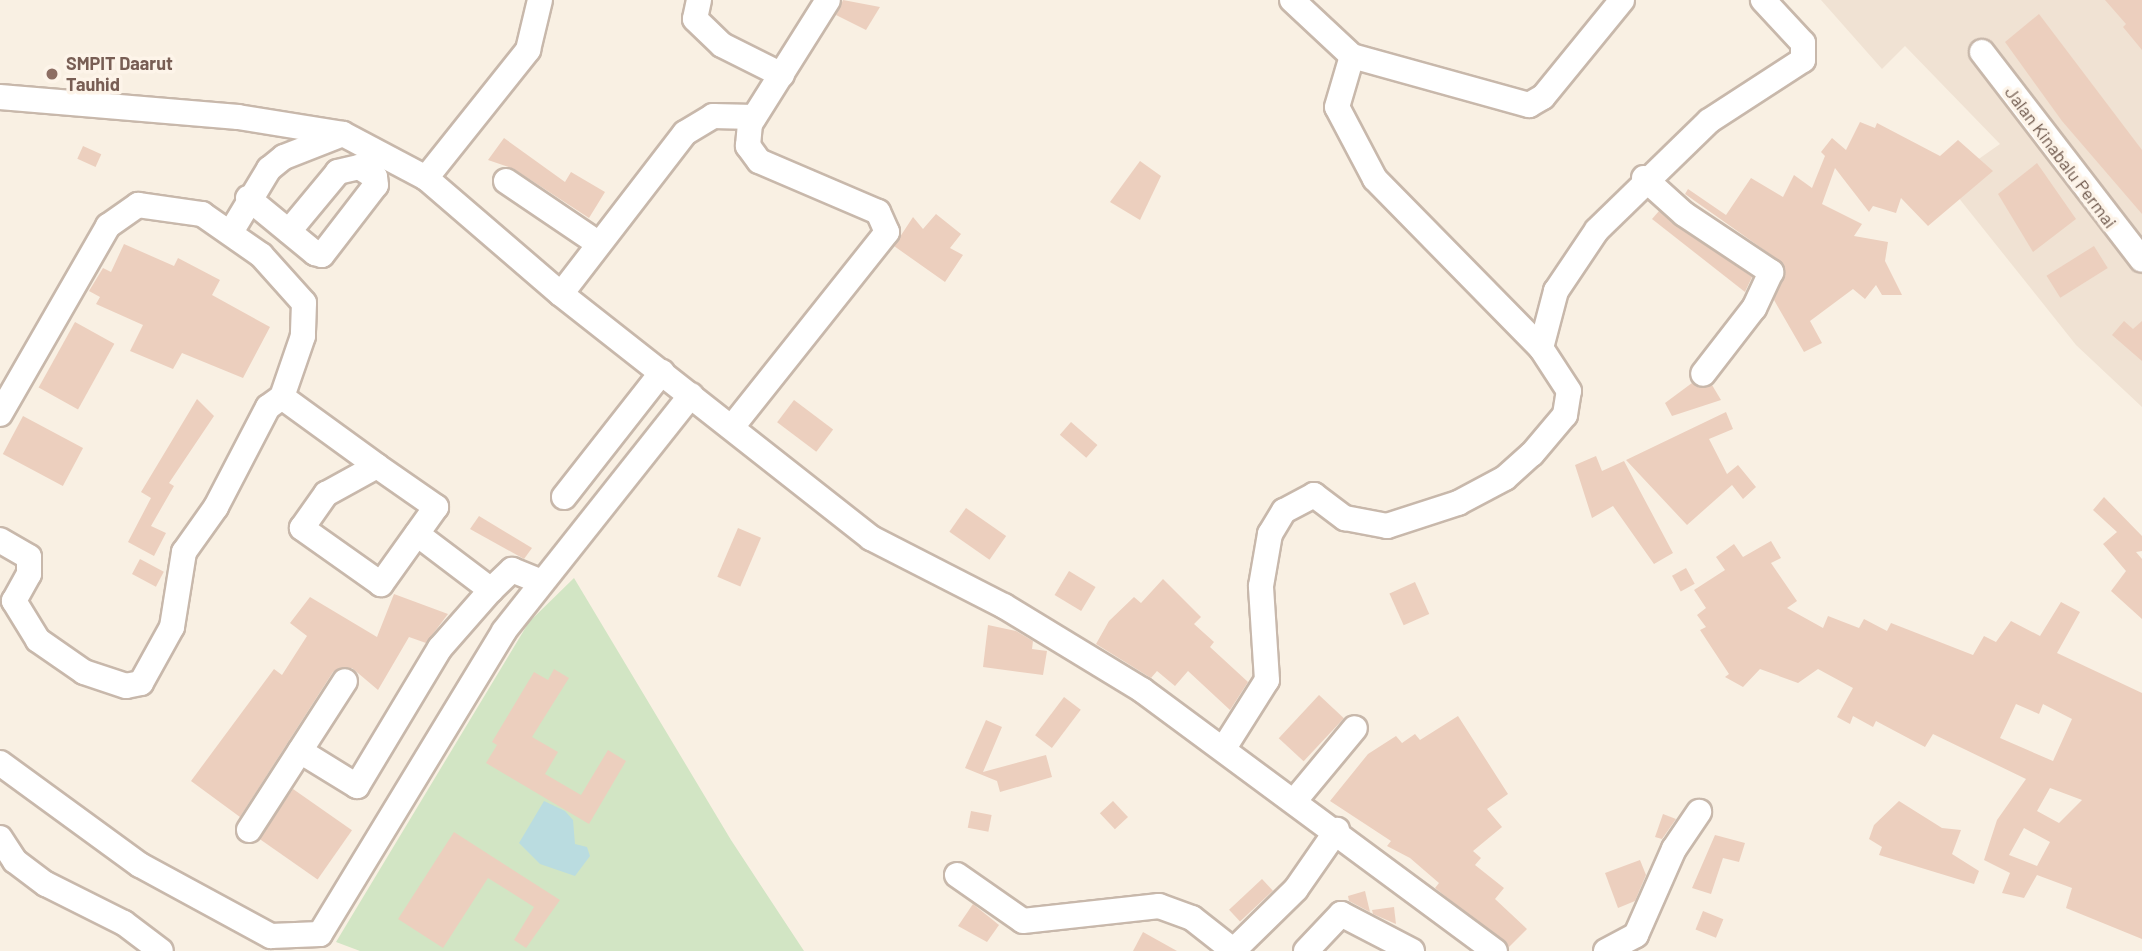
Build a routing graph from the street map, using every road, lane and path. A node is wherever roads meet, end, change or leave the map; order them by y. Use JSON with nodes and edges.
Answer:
{"nodes":[{"id":1,"x":540,"y":0,"type":"edge"},
{"id":2,"x":699,"y":0,"type":"edge"},
{"id":3,"x":828,"y":0,"type":"edge"},
{"id":4,"x":1292,"y":0,"type":"edge"},
{"id":5,"x":1622,"y":0,"type":"edge"},
{"id":6,"x":1763,"y":0,"type":"edge"},
{"id":7,"x":1982,"y":52,"type":"dead end"},
{"id":8,"x":1352,"y":56,"type":"junction"},
{"id":9,"x":782,"y":75,"type":"junction"},
{"id":10,"x":0,"y":97,"type":"edge"},
{"id":11,"x":754,"y":117,"type":"junction"},
{"id":12,"x":343,"y":134,"type":"junction"},
{"id":13,"x":426,"y":178,"type":"junction"},
{"id":14,"x":1644,"y":178,"type":"junction"},
{"id":15,"x":506,"y":181,"type":"dead end"},
{"id":16,"x":248,"y":198,"type":"junction"},
{"id":17,"x":289,"y":231,"type":"dead end"},
{"id":18,"x":231,"y":232,"type":"junction"},
{"id":19,"x":599,"y":244,"type":"junction"},
{"id":20,"x":2142,"y":260,"type":"edge"},
{"id":21,"x":561,"y":294,"type":"junction"},
{"id":22,"x":1541,"y":348,"type":"junction"},
{"id":23,"x":662,"y":372,"type":"junction"},
{"id":24,"x":1703,"y":374,"type":"dead end"},
{"id":25,"x":691,"y":395,"type":"junction"},
{"id":26,"x":282,"y":397,"type":"junction"},
{"id":27,"x":0,"y":414,"type":"edge"},
{"id":28,"x":732,"y":427,"type":"junction"},
{"id":29,"x":377,"y":466,"type":"junction"},
{"id":30,"x":565,"y":497,"type":"dead end"},
{"id":31,"x":417,"y":534,"type":"junction"},
{"id":32,"x":0,"y":540,"type":"edge"},
{"id":33,"x":538,"y":581,"type":"junction"},
{"id":34,"x":491,"y":590,"type":"junction"},
{"id":35,"x":345,"y":681,"type":"dead end"},
{"id":36,"x":1355,"y":728,"type":"dead end"},
{"id":37,"x":1224,"y":748,"type":"junction"},
{"id":38,"x":300,"y":751,"type":"junction"},
{"id":39,"x":0,"y":763,"type":"edge"},
{"id":40,"x":1296,"y":799,"type":"junction"},
{"id":41,"x":1699,"y":812,"type":"dead end"},
{"id":42,"x":249,"y":830,"type":"dead end"},
{"id":43,"x":1337,"y":831,"type":"junction"},
{"id":44,"x":0,"y":838,"type":"edge"},
{"id":45,"x":957,"y":875,"type":"dead end"},
{"id":46,"x":1481,"y":947,"type":"edge"},
{"id":47,"x":161,"y":951,"type":"edge"},
{"id":48,"x":1233,"y":951,"type":"edge"},
{"id":49,"x":1306,"y":951,"type":"edge"},
{"id":50,"x":1412,"y":951,"type":"edge"},
{"id":51,"x":1606,"y":951,"type":"edge"}],
"edges":[{"from":1,"to":13,"type":"street"},
{"from":2,"to":9,"type":"street"},
{"from":3,"to":9,"type":"street"},
{"from":4,"to":8,"type":"street"},
{"from":5,"to":8,"type":"street"},
{"from":6,"to":14,"type":"street"},
{"from":7,"to":20,"type":"street","name":"Jalan Kinabalu Permai"},
{"from":8,"to":22,"type":"street"},
{"from":9,"to":11,"type":"street"},
{"from":10,"to":12,"type":"street"},
{"from":11,"to":19,"type":"street"},
{"from":11,"to":28,"type":"street"},
{"from":12,"to":13,"type":"street"},
{"from":12,"to":16,"type":"street"},
{"from":13,"to":21,"type":"street"},
{"from":14,"to":22,"type":"street"},
{"from":14,"to":24,"type":"street"},
{"from":15,"to":19,"type":"street"},
{"from":16,"to":17,"type":"street"},
{"from":16,"to":18,"type":"street"},
{"from":18,"to":26,"type":"street"},
{"from":18,"to":27,"type":"street"},
{"from":19,"to":21,"type":"street"},
{"from":21,"to":23,"type":"street"},
{"from":22,"to":37,"type":"street"},
{"from":23,"to":25,"type":"street"},
{"from":23,"to":30,"type":"street"},
{"from":25,"to":28,"type":"street"},
{"from":25,"to":33,"type":"street"},
{"from":26,"to":29,"type":"street"},
{"from":26,"to":32,"type":"street"},
{"from":28,"to":37,"type":"street"},
{"from":29,"to":31,"type":"street"},
{"from":29,"to":31,"type":"street"},
{"from":31,"to":34,"type":"street"},
{"from":33,"to":34,"type":"street"},
{"from":33,"to":39,"type":"street"},
{"from":34,"to":38,"type":"street"},
{"from":35,"to":38,"type":"street"},
{"from":36,"to":40,"type":"street"},
{"from":37,"to":40,"type":"street"},
{"from":38,"to":42,"type":"street"},
{"from":40,"to":43,"type":"street"},
{"from":41,"to":51,"type":"street"},
{"from":43,"to":46,"type":"street"},
{"from":43,"to":48,"type":"street"},
{"from":44,"to":47,"type":"street"},
{"from":45,"to":48,"type":"street"},
{"from":49,"to":50,"type":"street"}]}
